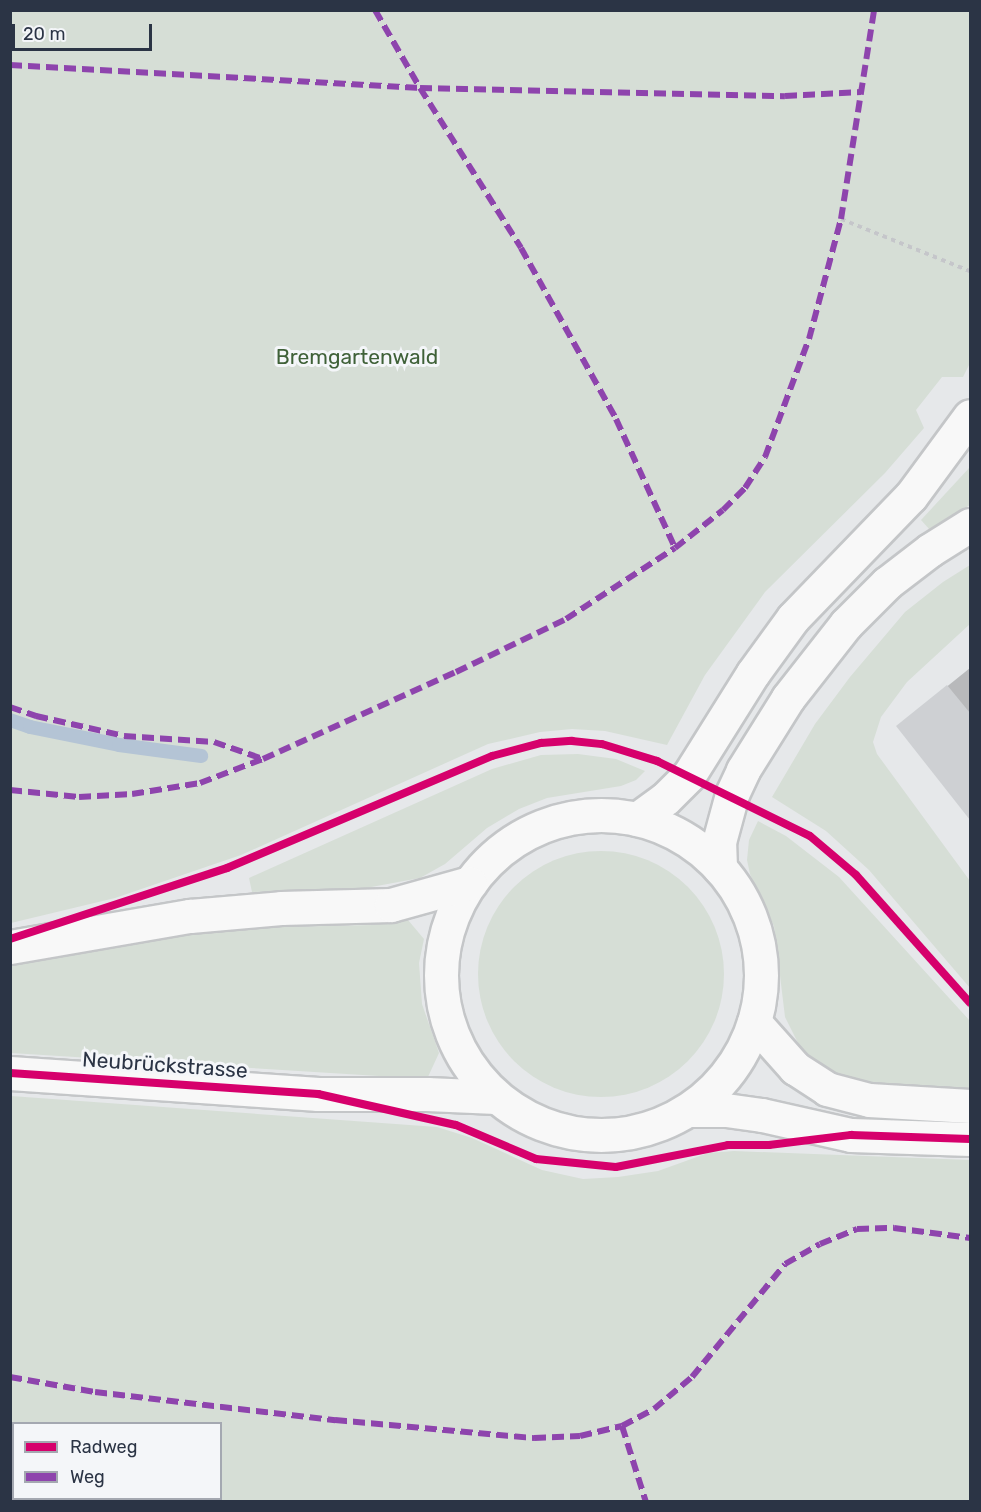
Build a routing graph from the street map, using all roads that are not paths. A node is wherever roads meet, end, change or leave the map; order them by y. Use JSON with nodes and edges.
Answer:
{"nodes":[{"id":1,"x":970,"y":416,"type":"edge"},
{"id":2,"x":970,"y":525,"type":"edge"},
{"id":3,"x":637,"y":819,"type":"junction"},
{"id":4,"x":720,"y":868,"type":"junction"},
{"id":5,"x":470,"y":883,"type":"junction"},
{"id":6,"x":10,"y":947,"type":"edge"},
{"id":7,"x":754,"y":1022,"type":"junction"},
{"id":8,"x":10,"y":1073,"type":"edge"},
{"id":9,"x":496,"y":1097,"type":"junction"},
{"id":10,"x":970,"y":1106,"type":"edge"},
{"id":11,"x":688,"y":1110,"type":"junction"},
{"id":12,"x":970,"y":1139,"type":"edge"}],
"edges":[{"from":1,"to":3,"type":"main road"},
{"from":2,"to":4,"type":"main road"},
{"from":3,"to":4,"type":"main road"},
{"from":3,"to":5,"type":"main road"},
{"from":4,"to":7,"type":"main road"},
{"from":5,"to":6,"type":"main road"},
{"from":5,"to":9,"type":"main road"},
{"from":7,"to":10,"type":"main road"},
{"from":7,"to":11,"type":"main road"},
{"from":8,"to":9,"type":"main road","name":"Neubrückstrasse"},
{"from":9,"to":11,"type":"main road"},
{"from":11,"to":12,"type":"main road"}]}
